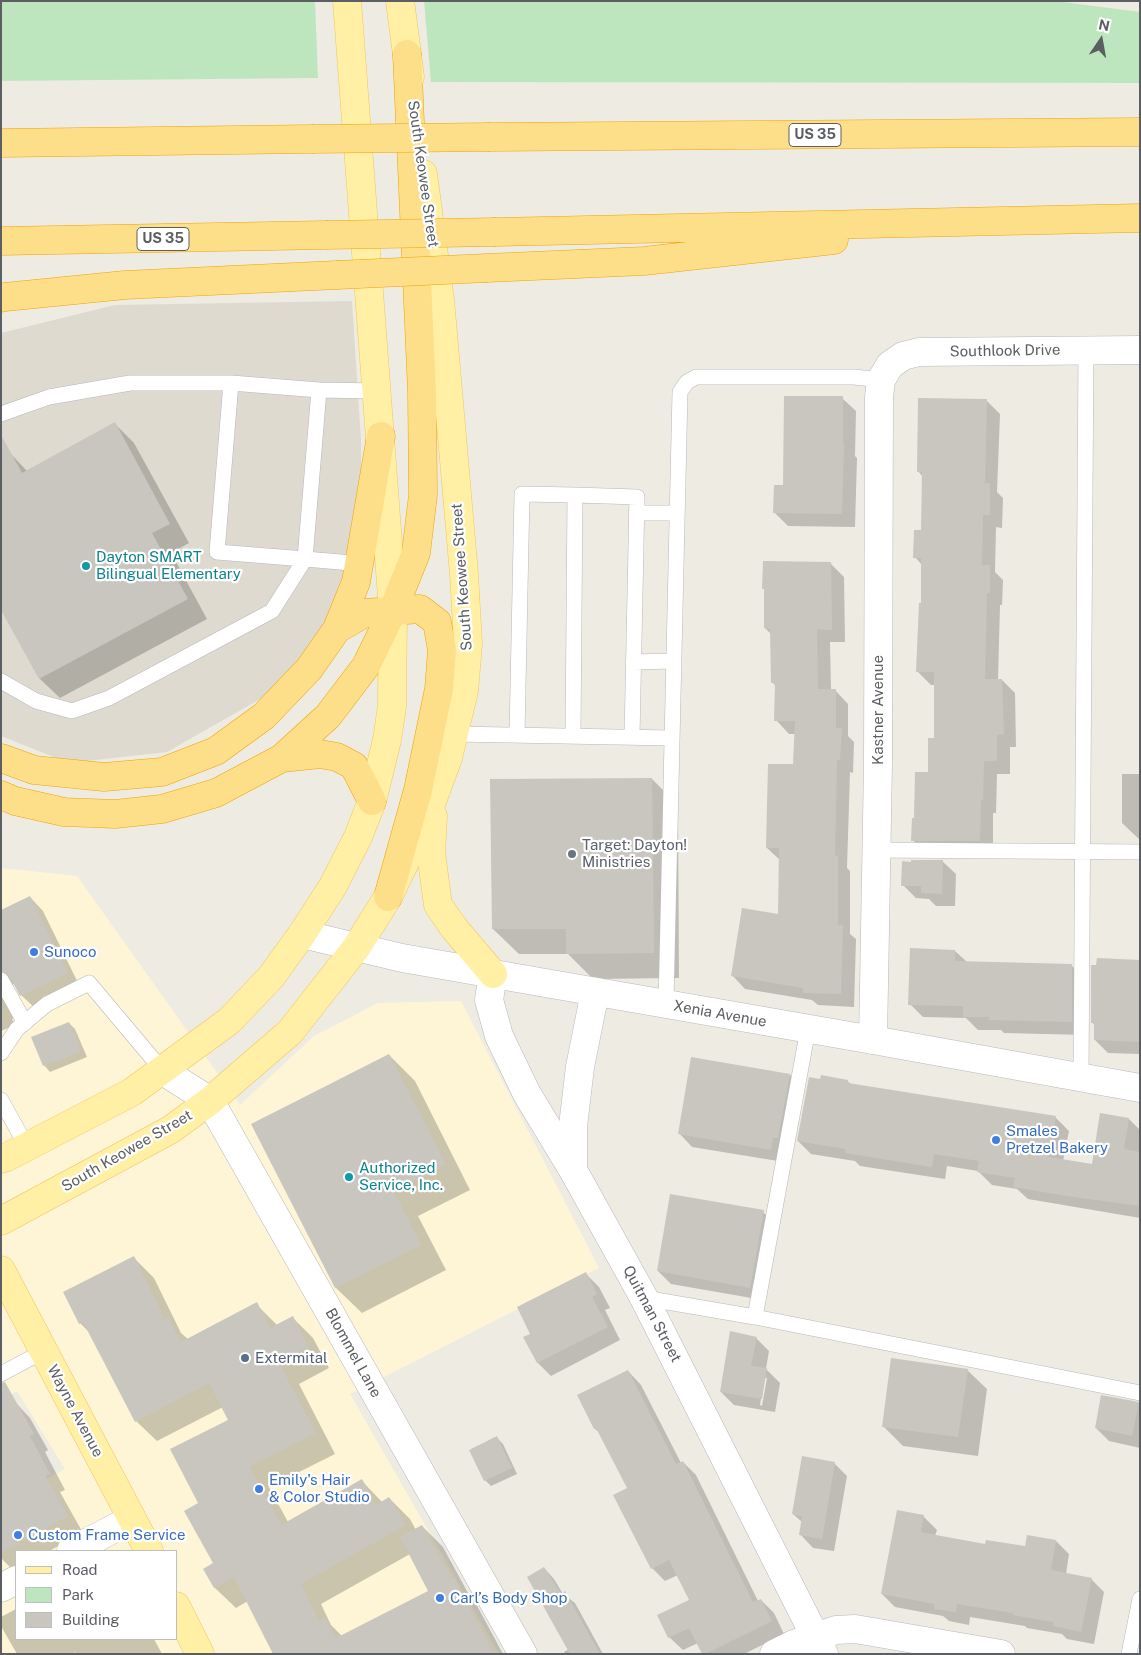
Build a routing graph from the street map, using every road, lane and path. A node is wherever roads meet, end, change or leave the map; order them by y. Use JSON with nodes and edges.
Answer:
{"nodes":[{"id":1,"x":347,"y":1,"type":"edge"},
{"id":2,"x":400,"y":1,"type":"edge"},
{"id":3,"x":407,"y":54,"type":"junction"},
{"id":4,"x":1140,"y":132,"type":"edge"},
{"id":5,"x":1,"y":137,"type":"edge"},
{"id":6,"x":108,"y":141,"type":"junction"},
{"id":7,"x":1,"y":143,"type":"edge"},
{"id":8,"x":1140,"y":218,"type":"edge"},
{"id":9,"x":1014,"y":220,"type":"junction"},
{"id":10,"x":1,"y":241,"type":"edge"},
{"id":11,"x":1,"y":298,"type":"edge"},
{"id":12,"x":1086,"y":350,"type":"junction"},
{"id":13,"x":1140,"y":350,"type":"edge"},
{"id":14,"x":882,"y":380,"type":"junction"},
{"id":15,"x":231,"y":383,"type":"junction"},
{"id":16,"x":319,"y":390,"type":"junction"},
{"id":17,"x":377,"y":391,"type":"junction"},
{"id":18,"x":1,"y":414,"type":"edge"},
{"id":19,"x":381,"y":436,"type":"junction"},
{"id":20,"x":575,"y":494,"type":"junction"},
{"id":21,"x":636,"y":513,"type":"junction"},
{"id":22,"x":676,"y":513,"type":"junction"},
{"id":23,"x":305,"y":559,"type":"junction"},
{"id":24,"x":359,"y":564,"type":"junction"},
{"id":25,"x":393,"y":610,"type":"junction"},
{"id":26,"x":337,"y":630,"type":"junction"},
{"id":27,"x":633,"y":662,"type":"junction"},
{"id":28,"x":673,"y":662,"type":"junction"},
{"id":29,"x":1,"y":681,"type":"edge"},
{"id":30,"x":454,"y":734,"type":"junction"},
{"id":31,"x":517,"y":735,"type":"junction"},
{"id":32,"x":572,"y":736,"type":"junction"},
{"id":33,"x":632,"y":737,"type":"junction"},
{"id":34,"x":671,"y":738,"type":"junction"},
{"id":35,"x":1,"y":758,"type":"edge"},
{"id":36,"x":282,"y":758,"type":"junction"},
{"id":37,"x":1,"y":796,"type":"edge"},
{"id":38,"x":434,"y":797,"type":"junction"},
{"id":39,"x":372,"y":801,"type":"junction"},
{"id":40,"x":876,"y":850,"type":"junction"},
{"id":41,"x":1083,"y":852,"type":"junction"},
{"id":42,"x":1140,"y":852,"type":"edge"},
{"id":43,"x":388,"y":897,"type":"junction"},
{"id":44,"x":302,"y":934,"type":"junction"},
{"id":45,"x":356,"y":948,"type":"junction"},
{"id":46,"x":494,"y":974,"type":"junction"},
{"id":47,"x":1,"y":980,"type":"edge"},
{"id":48,"x":595,"y":992,"type":"junction"},
{"id":49,"x":666,"y":1004,"type":"junction"},
{"id":50,"x":25,"y":1023,"type":"junction"},
{"id":51,"x":808,"y":1029,"type":"junction"},
{"id":52,"x":873,"y":1040,"type":"junction"},
{"id":53,"x":1,"y":1053,"type":"edge"},
{"id":54,"x":163,"y":1071,"type":"junction"},
{"id":55,"x":1081,"y":1078,"type":"junction"},
{"id":56,"x":1140,"y":1088,"type":"edge"},
{"id":57,"x":1,"y":1100,"type":"edge"},
{"id":58,"x":210,"y":1101,"type":"junction"},
{"id":59,"x":27,"y":1147,"type":"junction"},
{"id":60,"x":1,"y":1159,"type":"edge"},
{"id":61,"x":573,"y":1170,"type":"junction"},
{"id":62,"x":1,"y":1221,"type":"edge"},
{"id":63,"x":1,"y":1270,"type":"edge"},
{"id":64,"x":644,"y":1298,"type":"junction"},
{"id":65,"x":755,"y":1317,"type":"junction"},
{"id":66,"x":44,"y":1351,"type":"junction"},
{"id":67,"x":1,"y":1374,"type":"edge"},
{"id":68,"x":1140,"y":1393,"type":"edge"},
{"id":69,"x":132,"y":1519,"type":"junction"},
{"id":70,"x":73,"y":1550,"type":"edge"},
{"id":71,"x":148,"y":1550,"type":"edge"},
{"id":72,"x":15,"y":1581,"type":"edge"},
{"id":73,"x":1,"y":1588,"type":"edge"},
{"id":74,"x":1140,"y":1600,"type":"edge"},
{"id":75,"x":178,"y":1610,"type":"edge"},
{"id":76,"x":819,"y":1645,"type":"edge"},
{"id":77,"x":200,"y":1654,"type":"edge"},
{"id":78,"x":523,"y":1654,"type":"edge"},
{"id":79,"x":774,"y":1654,"type":"edge"},
{"id":80,"x":1001,"y":1654,"type":"edge"},
{"id":81,"x":1130,"y":1654,"type":"edge"}],
"edges":[{"from":1,"to":17,"type":"main road"},
{"from":2,"to":3,"type":"main road","name":"South Keowee Street"},
{"from":3,"to":25,"type":"highway"},
{"from":3,"to":30,"type":"main road","name":"South Keowee Street"},
{"from":4,"to":6,"type":"highway","number":"US 35","bridge":true},
{"from":5,"to":6,"type":"highway"},
{"from":6,"to":7,"type":"highway","number":"US 35"},
{"from":8,"to":9,"type":"highway","number":"US 35"},
{"from":9,"to":10,"type":"highway","number":"US 35","bridge":true},
{"from":9,"to":11,"type":"highway","bridge":true},
{"from":12,"to":13,"type":"street","name":"Southlook Drive"},
{"from":12,"to":14,"type":"street","name":"Southlook Drive"},
{"from":12,"to":41,"type":"lane"},
{"from":14,"to":22,"type":"lane"},
{"from":14,"to":40,"type":"street","name":"Kastner Avenue"},
{"from":15,"to":16,"type":"lane"},
{"from":15,"to":18,"type":"lane"},
{"from":15,"to":23,"type":"lane"},
{"from":16,"to":17,"type":"lane"},
{"from":16,"to":23,"type":"lane"},
{"from":17,"to":19,"type":"main road"},
{"from":19,"to":24,"type":"highway"},
{"from":19,"to":25,"type":"main road"},
{"from":20,"to":21,"type":"lane"},
{"from":20,"to":31,"type":"lane"},
{"from":20,"to":32,"type":"lane"},
{"from":21,"to":22,"type":"lane"},
{"from":21,"to":27,"type":"lane"},
{"from":22,"to":28,"type":"lane"},
{"from":23,"to":24,"type":"lane"},
{"from":23,"to":29,"type":"lane"},
{"from":24,"to":26,"type":"highway"},
{"from":25,"to":26,"type":"highway"},
{"from":25,"to":36,"type":"highway"},
{"from":25,"to":39,"type":"main road"},
{"from":25,"to":43,"type":"highway"},
{"from":26,"to":35,"type":"highway"},
{"from":27,"to":28,"type":"lane"},
{"from":27,"to":33,"type":"lane"},
{"from":28,"to":34,"type":"lane"},
{"from":30,"to":31,"type":"lane"},
{"from":30,"to":38,"type":"main road","name":"South Keowee Street"},
{"from":31,"to":32,"type":"lane"},
{"from":32,"to":33,"type":"lane"},
{"from":33,"to":34,"type":"lane"},
{"from":34,"to":49,"type":"lane"},
{"from":36,"to":37,"type":"highway"},
{"from":36,"to":39,"type":"highway"},
{"from":38,"to":43,"type":"main road","name":"South Keowee Street"},
{"from":38,"to":46,"type":"main road"},
{"from":39,"to":44,"type":"main road"},
{"from":40,"to":41,"type":"lane"},
{"from":40,"to":52,"type":"street","name":"Kastner Avenue"},
{"from":41,"to":42,"type":"lane"},
{"from":41,"to":55,"type":"lane"},
{"from":43,"to":45,"type":"main road","name":"South Keowee Street"},
{"from":44,"to":45,"type":"street","name":"Xenia Avenue"},
{"from":44,"to":54,"type":"main road"},
{"from":45,"to":46,"type":"street","name":"Xenia Avenue"},
{"from":45,"to":58,"type":"main road","name":"South Keowee Street"},
{"from":46,"to":48,"type":"street","name":"Xenia Avenue"},
{"from":46,"to":61,"type":"street","name":"Quitman Street"},
{"from":47,"to":50,"type":"lane"},
{"from":48,"to":49,"type":"street","name":"Xenia Avenue"},
{"from":48,"to":61,"type":"street"},
{"from":49,"to":51,"type":"street","name":"Xenia Avenue"},
{"from":50,"to":53,"type":"lane"},
{"from":50,"to":54,"type":"lane"},
{"from":51,"to":52,"type":"street","name":"Xenia Avenue"},
{"from":51,"to":65,"type":"lane"},
{"from":52,"to":55,"type":"street","name":"Xenia Avenue"},
{"from":54,"to":58,"type":"street","name":"Blommel Lane"},
{"from":54,"to":59,"type":"main road"},
{"from":55,"to":56,"type":"street","name":"Xenia Avenue"},
{"from":57,"to":59,"type":"lane"},
{"from":58,"to":62,"type":"main road","name":"South Keowee Street"},
{"from":58,"to":78,"type":"street","name":"Blommel Lane"},
{"from":59,"to":60,"type":"main road"},
{"from":61,"to":64,"type":"street","name":"Quitman Street"},
{"from":63,"to":66,"type":"main road","name":"Wayne Avenue"},
{"from":64,"to":65,"type":"lane"},
{"from":64,"to":76,"type":"street","name":"Quitman Street"},
{"from":65,"to":68,"type":"lane"},
{"from":66,"to":67,"type":"lane"},
{"from":66,"to":69,"type":"main road","name":"Wayne Avenue"},
{"from":69,"to":70,"type":"street"},
{"from":69,"to":71,"type":"main road","name":"Wayne Avenue"},
{"from":72,"to":73,"type":"street"},
{"from":74,"to":81,"type":"lane"},
{"from":75,"to":77,"type":"main road"},
{"from":76,"to":79,"type":"street"},
{"from":76,"to":80,"type":"street"}]}
